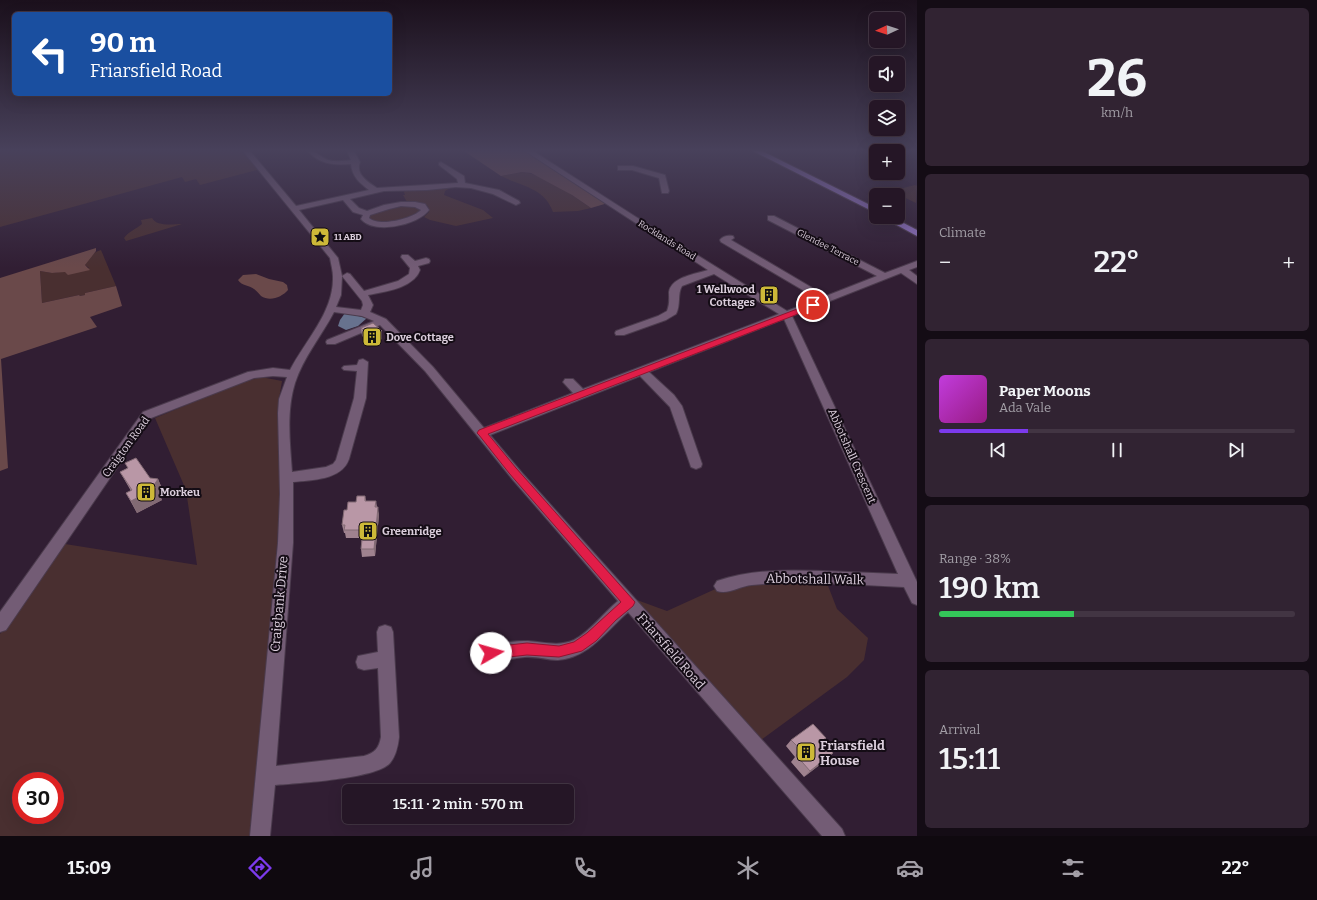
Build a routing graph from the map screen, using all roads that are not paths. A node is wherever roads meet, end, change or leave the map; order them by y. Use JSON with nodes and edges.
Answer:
{"nodes":[{"id":1,"x":278,"y":190,"type":"edge"},
{"id":2,"x":374,"y":190,"type":"edge"},
{"id":3,"x":486,"y":190,"type":"edge"},
{"id":4,"x":590,"y":190,"type":"edge"},
{"id":5,"x":834,"y":190,"type":"edge"},
{"id":6,"x":344,"y":198,"type":"junction"},
{"id":7,"x":516,"y":202,"type":"dead end"},
{"id":8,"x":869,"y":208,"type":"edge"},
{"id":9,"x":294,"y":209,"type":"junction"},
{"id":10,"x":367,"y":214,"type":"junction"},
{"id":11,"x":771,"y":218,"type":"dead end"},
{"id":12,"x":900,"y":224,"type":"edge"},
{"id":13,"x":917,"y":233,"type":"edge"},
{"id":14,"x":730,"y":238,"type":"dead end"},
{"id":15,"x":406,"y":257,"type":"dead end"},
{"id":16,"x":426,"y":261,"type":"dead end"},
{"id":17,"x":917,"y":264,"type":"edge"},
{"id":18,"x":412,"y":265,"type":"junction"},
{"id":19,"x":716,"y":270,"type":"junction"},
{"id":20,"x":903,"y":270,"type":"junction"},
{"id":21,"x":347,"y":276,"type":"dead end"},
{"id":22,"x":886,"y":277,"type":"junction"},
{"id":23,"x":917,"y":281,"type":"edge"},
{"id":24,"x":362,"y":294,"type":"junction"},
{"id":25,"x":826,"y":300,"type":"junction"},
{"id":26,"x":331,"y":309,"type":"junction"},
{"id":27,"x":364,"y":313,"type":"junction"},
{"id":28,"x":787,"y":315,"type":"junction"},
{"id":29,"x":382,"y":321,"type":"junction"},
{"id":30,"x":620,"y":333,"type":"dead end"},
{"id":31,"x":331,"y":342,"type":"dead end"},
{"id":32,"x":348,"y":368,"type":"dead end"},
{"id":33,"x":641,"y":371,"type":"junction"},
{"id":34,"x":294,"y":374,"type":"junction"},
{"id":35,"x":569,"y":382,"type":"dead end"},
{"id":36,"x":581,"y":394,"type":"junction"},
{"id":37,"x":482,"y":433,"type":"junction"},
{"id":38,"x":696,"y":464,"type":"dead end"},
{"id":39,"x":286,"y":478,"type":"junction"},
{"id":40,"x":908,"y":581,"type":"junction"},
{"id":41,"x":722,"y":586,"type":"dead end"},
{"id":42,"x":917,"y":598,"type":"edge"},
{"id":43,"x":629,"y":602,"type":"junction"},
{"id":44,"x":0,"y":625,"type":"edge"},
{"id":45,"x":385,"y":632,"type":"dead end"},
{"id":46,"x":491,"y":653,"type":"dead end"},
{"id":47,"x":386,"y":659,"type":"junction"},
{"id":48,"x":364,"y":662,"type":"dead end"},
{"id":49,"x":266,"y":777,"type":"junction"},
{"id":50,"x":260,"y":836,"type":"edge"},
{"id":51,"x":835,"y":836,"type":"edge"}],
"edges":[{"from":1,"to":9,"type":"street"},
{"from":2,"to":6,"type":"street"},
{"from":3,"to":7,"type":"street"},
{"from":4,"to":19,"type":"street","name":"Rocklands Road"},
{"from":5,"to":8,"type":"main road"},
{"from":6,"to":9,"type":"street"},
{"from":6,"to":10,"type":"street"},
{"from":9,"to":26,"type":"street"},
{"from":10,"to":10,"type":"street"},
{"from":11,"to":22,"type":"street","name":"Glendee Terrace"},
{"from":12,"to":13,"type":"main road"},
{"from":14,"to":25,"type":"street"},
{"from":15,"to":18,"type":"street"},
{"from":16,"to":18,"type":"street"},
{"from":17,"to":20,"type":"street"},
{"from":18,"to":24,"type":"street"},
{"from":19,"to":28,"type":"street","name":"Rocklands Road"},
{"from":19,"to":30,"type":"street"},
{"from":20,"to":22,"type":"street"},
{"from":20,"to":23,"type":"street"},
{"from":21,"to":24,"type":"street"},
{"from":22,"to":25,"type":"street"},
{"from":24,"to":27,"type":"street"},
{"from":25,"to":28,"type":"street"},
{"from":26,"to":27,"type":"street"},
{"from":26,"to":34,"type":"street"},
{"from":27,"to":29,"type":"street"},
{"from":28,"to":33,"type":"street"},
{"from":28,"to":40,"type":"street","name":"Abbotshall Crescent"},
{"from":29,"to":31,"type":"street"},
{"from":29,"to":37,"type":"street","name":"Friarsfield Road"},
{"from":32,"to":39,"type":"street"},
{"from":33,"to":36,"type":"street"},
{"from":33,"to":38,"type":"street"},
{"from":34,"to":39,"type":"street","name":"Craigbank Drive"},
{"from":34,"to":44,"type":"street","name":"Craigton Road"},
{"from":35,"to":36,"type":"street"},
{"from":36,"to":37,"type":"street"},
{"from":37,"to":43,"type":"street","name":"Friarsfield Road"},
{"from":39,"to":49,"type":"street","name":"Craigbank Drive"},
{"from":40,"to":41,"type":"street","name":"Abbotshall Walk"},
{"from":40,"to":42,"type":"street","name":"Abbotshall Crescent"},
{"from":43,"to":46,"type":"street"},
{"from":43,"to":51,"type":"street","name":"Friarsfield Road"},
{"from":45,"to":47,"type":"street"},
{"from":47,"to":48,"type":"street"},
{"from":47,"to":49,"type":"street"},
{"from":49,"to":50,"type":"street","name":"Craigbank Drive"}]}
